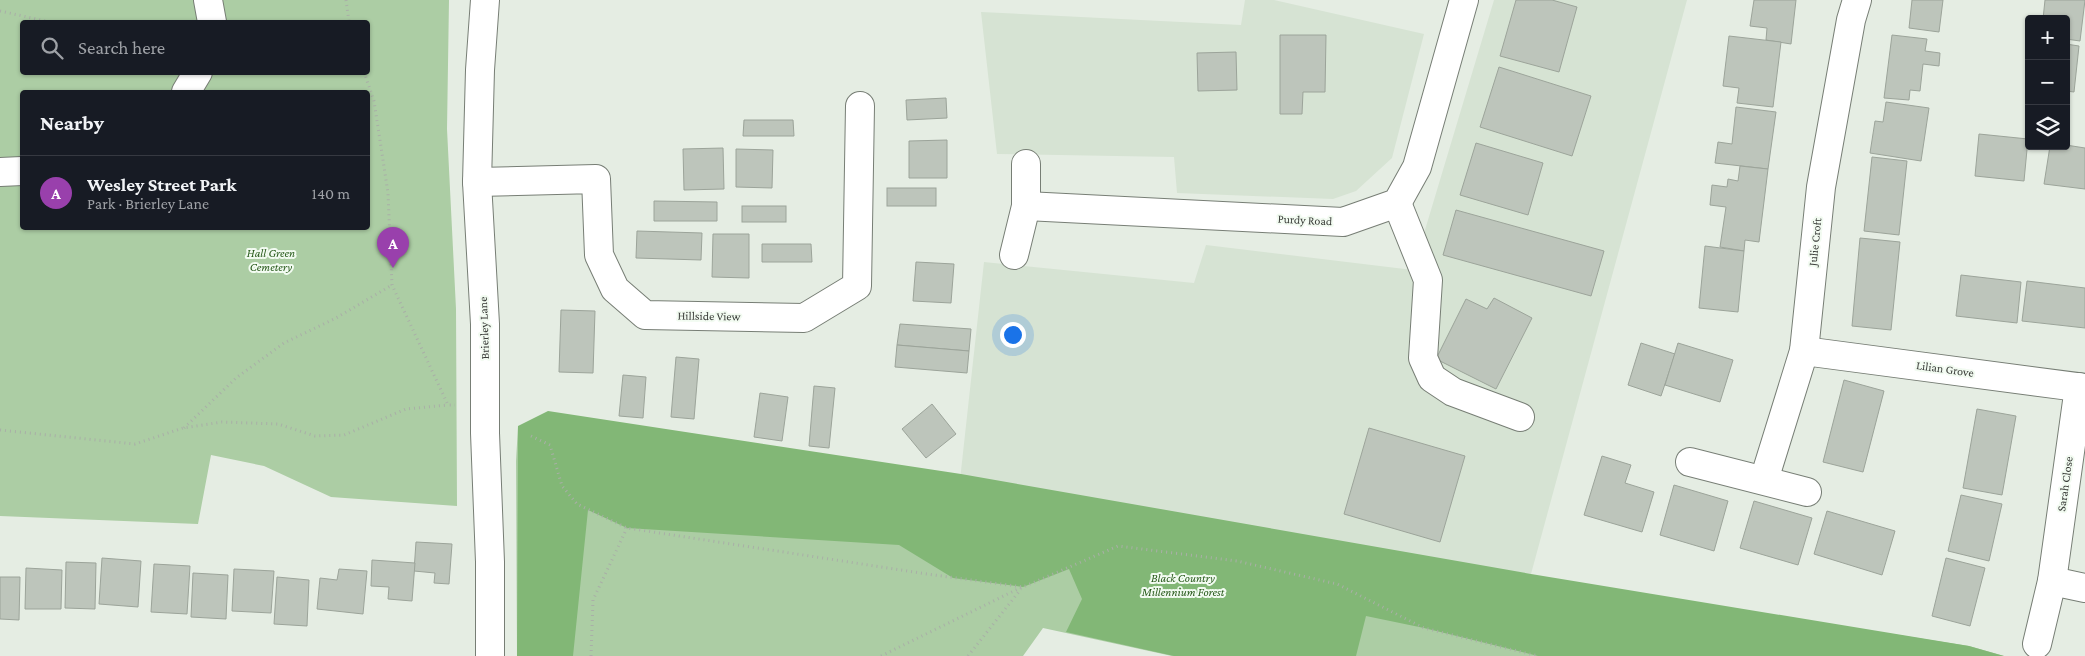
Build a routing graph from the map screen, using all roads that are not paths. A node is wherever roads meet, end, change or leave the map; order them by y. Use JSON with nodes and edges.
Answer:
{"nodes":[{"id":1,"x":208,"y":0,"type":"edge"},
{"id":2,"x":485,"y":0,"type":"edge"},
{"id":3,"x":1464,"y":0,"type":"edge"},
{"id":4,"x":1857,"y":0,"type":"edge"},
{"id":5,"x":212,"y":20,"type":"edge"},
{"id":6,"x":196,"y":75,"type":"edge"},
{"id":7,"x":187,"y":90,"type":"edge"},
{"id":8,"x":860,"y":106,"type":"dead end"},
{"id":9,"x":1026,"y":164,"type":"dead end"},
{"id":10,"x":20,"y":171,"type":"edge"},
{"id":11,"x":0,"y":172,"type":"edge"},
{"id":12,"x":477,"y":182,"type":"junction"},
{"id":13,"x":1396,"y":203,"type":"junction"},
{"id":14,"x":1026,"y":206,"type":"junction"},
{"id":15,"x":1014,"y":255,"type":"dead end"},
{"id":16,"x":1804,"y":351,"type":"junction"},
{"id":17,"x":2082,"y":387,"type":"edge"},
{"id":18,"x":1520,"y":417,"type":"dead end"},
{"id":19,"x":1690,"y":462,"type":"dead end"},
{"id":20,"x":1764,"y":480,"type":"junction"},
{"id":21,"x":1808,"y":492,"type":"dead end"},
{"id":22,"x":2052,"y":582,"type":"junction"},
{"id":23,"x":2085,"y":588,"type":"edge"},
{"id":24,"x":2036,"y":644,"type":"dead end"},
{"id":25,"x":490,"y":656,"type":"edge"}],
"edges":[{"from":1,"to":5,"type":"street"},
{"from":2,"to":12,"type":"street","name":"Brierley Lane"},
{"from":3,"to":13,"type":"street"},
{"from":4,"to":16,"type":"street","name":"Julie Croft"},
{"from":6,"to":7,"type":"street"},
{"from":8,"to":12,"type":"street","name":"Hillside View"},
{"from":9,"to":14,"type":"street"},
{"from":10,"to":11,"type":"street"},
{"from":12,"to":25,"type":"street","name":"Brierley Lane"},
{"from":13,"to":14,"type":"street","name":"Purdy Road"},
{"from":13,"to":18,"type":"street"},
{"from":14,"to":15,"type":"street"},
{"from":16,"to":17,"type":"street","name":"Lilian Grove"},
{"from":16,"to":20,"type":"street","name":"Julie Croft"},
{"from":17,"to":22,"type":"street","name":"Sarah Close"},
{"from":19,"to":20,"type":"street"},
{"from":20,"to":21,"type":"street"},
{"from":22,"to":23,"type":"street"},
{"from":22,"to":24,"type":"street","name":"Sarah Close"}]}
